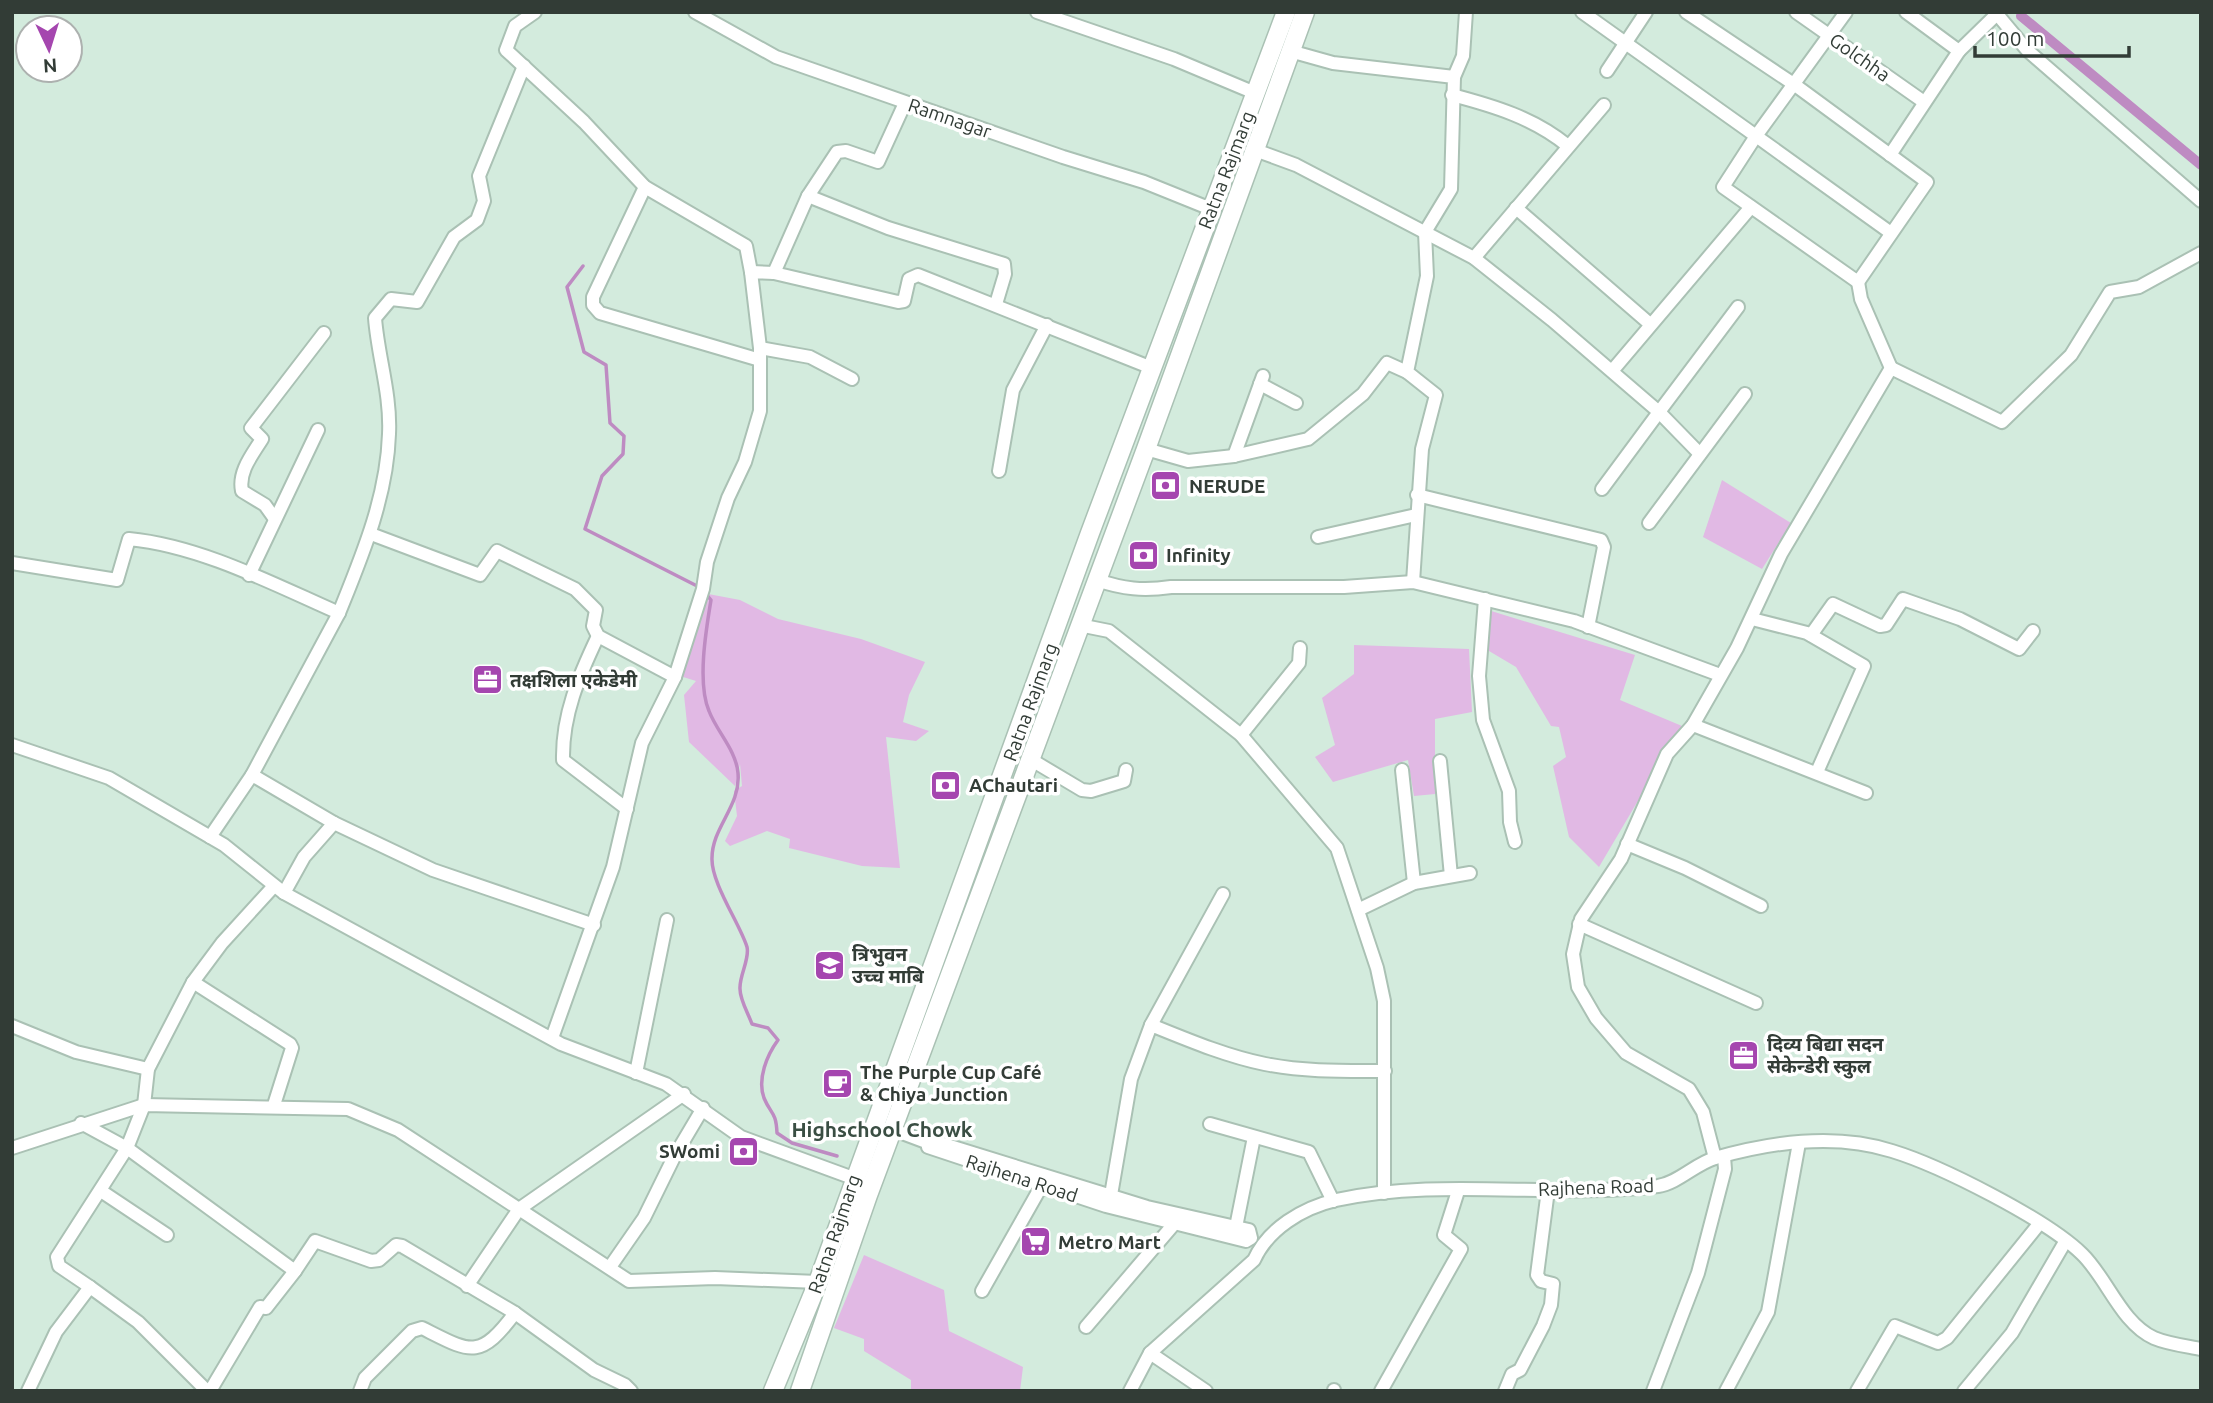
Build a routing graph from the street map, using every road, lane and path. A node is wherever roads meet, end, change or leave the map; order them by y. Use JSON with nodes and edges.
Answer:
{"nodes":[{"id":1,"x":535,"y":12,"type":"edge"},
{"id":2,"x":695,"y":12,"type":"edge"},
{"id":3,"x":1037,"y":12,"type":"edge"},
{"id":4,"x":1286,"y":12,"type":"edge"},
{"id":5,"x":1305,"y":12,"type":"edge"},
{"id":6,"x":1466,"y":12,"type":"edge"},
{"id":7,"x":1583,"y":12,"type":"edge"},
{"id":8,"x":1646,"y":12,"type":"edge"},
{"id":9,"x":1686,"y":12,"type":"edge"},
{"id":10,"x":1796,"y":12,"type":"edge"},
{"id":11,"x":1846,"y":12,"type":"edge"},
{"id":12,"x":1908,"y":13,"type":"edge"},
{"id":13,"x":1998,"y":13,"type":"edge"},
{"id":14,"x":1829,"y":35,"type":"junction"},
{"id":15,"x":1624,"y":43,"type":"junction"},
{"id":16,"x":1290,"y":51,"type":"junction"},
{"id":17,"x":1959,"y":51,"type":"junction"},
{"id":18,"x":524,"y":66,"type":"junction"},
{"id":19,"x":1607,"y":71,"type":"dead end"},
{"id":20,"x":1454,"y":76,"type":"junction"},
{"id":21,"x":1795,"y":85,"type":"junction"},
{"id":22,"x":1255,"y":93,"type":"junction"},
{"id":23,"x":1452,"y":95,"type":"junction"},
{"id":24,"x":905,"y":103,"type":"junction"},
{"id":25,"x":1924,"y":103,"type":"junction"},
{"id":26,"x":1604,"y":104,"type":"dead end"},
{"id":27,"x":1756,"y":136,"type":"junction"},
{"id":28,"x":1568,"y":146,"type":"junction"},
{"id":29,"x":1255,"y":150,"type":"junction"},
{"id":30,"x":1889,"y":155,"type":"junction"},
{"id":31,"x":645,"y":187,"type":"junction"},
{"id":32,"x":808,"y":196,"type":"junction"},
{"id":33,"x":2201,"y":201,"type":"edge"},
{"id":34,"x":1751,"y":207,"type":"junction"},
{"id":35,"x":1516,"y":208,"type":"junction"},
{"id":36,"x":1211,"y":209,"type":"junction"},
{"id":37,"x":1425,"y":232,"type":"junction"},
{"id":38,"x":1891,"y":233,"type":"junction"},
{"id":39,"x":2201,"y":253,"type":"edge"},
{"id":40,"x":1474,"y":258,"type":"junction"},
{"id":41,"x":751,"y":272,"type":"junction"},
{"id":42,"x":774,"y":272,"type":"junction"},
{"id":43,"x":1858,"y":282,"type":"junction"},
{"id":44,"x":996,"y":304,"type":"junction"},
{"id":45,"x":1738,"y":307,"type":"dead end"},
{"id":46,"x":1650,"y":324,"type":"junction"},
{"id":47,"x":1046,"y":325,"type":"junction"},
{"id":48,"x":324,"y":332,"type":"dead end"},
{"id":49,"x":760,"y":354,"type":"junction"},
{"id":50,"x":1152,"y":368,"type":"junction"},
{"id":51,"x":1891,"y":368,"type":"junction"},
{"id":52,"x":1612,"y":371,"type":"junction"},
{"id":53,"x":1407,"y":372,"type":"junction"},
{"id":54,"x":852,"y":379,"type":"dead end"},
{"id":55,"x":1745,"y":394,"type":"dead end"},
{"id":56,"x":1296,"y":403,"type":"dead end"},
{"id":57,"x":1659,"y":412,"type":"junction"},
{"id":58,"x":317,"y":430,"type":"dead end"},
{"id":59,"x":1146,"y":449,"type":"junction"},
{"id":60,"x":1700,"y":454,"type":"junction"},
{"id":61,"x":1234,"y":456,"type":"junction"},
{"id":62,"x":999,"y":471,"type":"dead end"},
{"id":63,"x":1602,"y":489,"type":"dead end"},
{"id":64,"x":1417,"y":495,"type":"junction"},
{"id":65,"x":1416,"y":516,"type":"junction"},
{"id":66,"x":275,"y":519,"type":"junction"},
{"id":67,"x":1649,"y":523,"type":"dead end"},
{"id":68,"x":371,"y":534,"type":"junction"},
{"id":69,"x":1318,"y":537,"type":"dead end"},
{"id":70,"x":12,"y":563,"type":"edge"},
{"id":71,"x":249,"y":575,"type":"junction"},
{"id":72,"x":1097,"y":580,"type":"junction"},
{"id":73,"x":1413,"y":582,"type":"junction"},
{"id":74,"x":1485,"y":599,"type":"junction"},
{"id":75,"x":339,"y":613,"type":"junction"},
{"id":76,"x":1752,"y":619,"type":"junction"},
{"id":77,"x":1079,"y":625,"type":"junction"},
{"id":78,"x":1588,"y":626,"type":"junction"},
{"id":79,"x":2033,"y":631,"type":"dead end"},
{"id":80,"x":1811,"y":635,"type":"junction"},
{"id":81,"x":598,"y":636,"type":"junction"},
{"id":82,"x":1300,"y":648,"type":"dead end"},
{"id":83,"x":1720,"y":675,"type":"junction"},
{"id":84,"x":675,"y":677,"type":"junction"},
{"id":85,"x":1693,"y":725,"type":"junction"},
{"id":86,"x":1241,"y":735,"type":"junction"},
{"id":87,"x":12,"y":745,"type":"edge"},
{"id":88,"x":1030,"y":759,"type":"junction"},
{"id":89,"x":1440,"y":761,"type":"dead end"},
{"id":90,"x":1126,"y":770,"type":"dead end"},
{"id":91,"x":1402,"y":770,"type":"dead end"},
{"id":92,"x":1817,"y":772,"type":"junction"},
{"id":93,"x":252,"y":775,"type":"junction"},
{"id":94,"x":1866,"y":793,"type":"dead end"},
{"id":95,"x":627,"y":809,"type":"junction"},
{"id":96,"x":334,"y":823,"type":"junction"},
{"id":97,"x":210,"y":837,"type":"junction"},
{"id":98,"x":1515,"y":842,"type":"dead end"},
{"id":99,"x":1627,"y":845,"type":"junction"},
{"id":100,"x":1469,"y":873,"type":"dead end"},
{"id":101,"x":1451,"y":876,"type":"junction"},
{"id":102,"x":1414,"y":883,"type":"junction"},
{"id":103,"x":279,"y":889,"type":"junction"},
{"id":104,"x":1223,"y":894,"type":"dead end"},
{"id":105,"x":1761,"y":906,"type":"dead end"},
{"id":106,"x":1358,"y":910,"type":"junction"},
{"id":107,"x":667,"y":920,"type":"dead end"},
{"id":108,"x":1580,"y":924,"type":"junction"},
{"id":109,"x":594,"y":925,"type":"junction"},
{"id":110,"x":193,"y":982,"type":"junction"},
{"id":111,"x":1756,"y":1003,"type":"dead end"},
{"id":112,"x":1151,"y":1025,"type":"junction"},
{"id":113,"x":12,"y":1026,"type":"edge"},
{"id":114,"x":552,"y":1038,"type":"junction"},
{"id":115,"x":148,"y":1069,"type":"junction"},
{"id":116,"x":1385,"y":1071,"type":"junction"},
{"id":117,"x":636,"y":1073,"type":"junction"},
{"id":118,"x":684,"y":1094,"type":"junction"},
{"id":119,"x":144,"y":1105,"type":"junction"},
{"id":120,"x":274,"y":1105,"type":"junction"},
{"id":121,"x":703,"y":1108,"type":"junction"},
{"id":122,"x":81,"y":1123,"type":"junction"},
{"id":123,"x":1210,"y":1124,"type":"dead end"},
{"id":124,"x":894,"y":1130,"type":"junction"},
{"id":125,"x":1254,"y":1137,"type":"junction"},
{"id":126,"x":1799,"y":1143,"type":"junction"},
{"id":127,"x":12,"y":1148,"type":"edge"},
{"id":128,"x":127,"y":1148,"type":"junction"},
{"id":129,"x":1719,"y":1158,"type":"junction"},
{"id":130,"x":853,"y":1178,"type":"junction"},
{"id":131,"x":1036,"y":1179,"type":"junction"},
{"id":132,"x":1548,"y":1190,"type":"junction"},
{"id":133,"x":101,"y":1191,"type":"junction"},
{"id":134,"x":1458,"y":1191,"type":"junction"},
{"id":135,"x":1384,"y":1193,"type":"junction"},
{"id":136,"x":1111,"y":1195,"type":"junction"},
{"id":137,"x":1333,"y":1201,"type":"junction"},
{"id":138,"x":519,"y":1209,"type":"junction"},
{"id":139,"x":1145,"y":1212,"type":"junction"},
{"id":140,"x":1174,"y":1224,"type":"junction"},
{"id":141,"x":2039,"y":1224,"type":"junction"},
{"id":142,"x":167,"y":1235,"type":"dead end"},
{"id":143,"x":1249,"y":1235,"type":"junction"},
{"id":144,"x":2066,"y":1242,"type":"junction"},
{"id":145,"x":610,"y":1267,"type":"junction"},
{"id":146,"x":295,"y":1271,"type":"junction"},
{"id":147,"x":818,"y":1282,"type":"junction"},
{"id":148,"x":467,"y":1286,"type":"junction"},
{"id":149,"x":90,"y":1287,"type":"junction"},
{"id":150,"x":982,"y":1291,"type":"dead end"},
{"id":151,"x":515,"y":1312,"type":"junction"},
{"id":152,"x":1086,"y":1327,"type":"dead end"},
{"id":153,"x":2201,"y":1349,"type":"edge"},
{"id":154,"x":1150,"y":1353,"type":"junction"},
{"id":155,"x":1189,"y":1385,"type":"edge"},
{"id":156,"x":28,"y":1391,"type":"edge"},
{"id":157,"x":209,"y":1391,"type":"edge"},
{"id":158,"x":360,"y":1391,"type":"edge"},
{"id":159,"x":631,"y":1391,"type":"edge"},
{"id":160,"x":773,"y":1391,"type":"edge"},
{"id":161,"x":800,"y":1391,"type":"edge"},
{"id":162,"x":1130,"y":1391,"type":"edge"},
{"id":163,"x":1206,"y":1391,"type":"edge"},
{"id":164,"x":1381,"y":1391,"type":"edge"},
{"id":165,"x":1505,"y":1391,"type":"edge"},
{"id":166,"x":1653,"y":1391,"type":"edge"},
{"id":167,"x":1726,"y":1391,"type":"edge"},
{"id":168,"x":1857,"y":1391,"type":"edge"},
{"id":169,"x":1964,"y":1391,"type":"edge"}],
"edges":[{"from":1,"to":18,"type":"street"},
{"from":2,"to":24,"type":"street","name":"Ramnagar"},
{"from":3,"to":22,"type":"street"},
{"from":4,"to":22,"type":"highway","name":"Ratna Rajmarg"},
{"from":5,"to":16,"type":"highway","name":"Ratna Rajmarg"},
{"from":6,"to":20,"type":"street"},
{"from":7,"to":15,"type":"street"},
{"from":8,"to":15,"type":"street"},
{"from":9,"to":21,"type":"street"},
{"from":10,"to":14,"type":"street","name":"Golchha"},
{"from":11,"to":14,"type":"street"},
{"from":12,"to":17,"type":"street"},
{"from":13,"to":17,"type":"street"},
{"from":13,"to":33,"type":"street"},
{"from":14,"to":21,"type":"street"},
{"from":14,"to":25,"type":"street","name":"Golchha"},
{"from":15,"to":19,"type":"street"},
{"from":15,"to":27,"type":"street"},
{"from":16,"to":20,"type":"street"},
{"from":16,"to":29,"type":"highway","name":"Ratna Rajmarg"},
{"from":17,"to":25,"type":"street"},
{"from":18,"to":31,"type":"street"},
{"from":18,"to":68,"type":"street"},
{"from":20,"to":23,"type":"street"},
{"from":21,"to":27,"type":"street"},
{"from":21,"to":30,"type":"street"},
{"from":22,"to":36,"type":"highway","name":"Ratna Rajmarg"},
{"from":23,"to":28,"type":"street"},
{"from":23,"to":37,"type":"street"},
{"from":24,"to":32,"type":"street"},
{"from":24,"to":36,"type":"street","name":"Ramnagar"},
{"from":25,"to":30,"type":"street"},
{"from":26,"to":28,"type":"street"},
{"from":27,"to":34,"type":"street"},
{"from":27,"to":38,"type":"street"},
{"from":28,"to":35,"type":"street"},
{"from":29,"to":37,"type":"street"},
{"from":29,"to":59,"type":"highway","name":"Ratna Rajmarg"},
{"from":30,"to":38,"type":"street"},
{"from":31,"to":41,"type":"street"},
{"from":31,"to":49,"type":"street"},
{"from":32,"to":42,"type":"street"},
{"from":32,"to":44,"type":"street"},
{"from":34,"to":43,"type":"street"},
{"from":34,"to":46,"type":"street"},
{"from":35,"to":40,"type":"street"},
{"from":35,"to":46,"type":"street"},
{"from":36,"to":50,"type":"highway","name":"Ratna Rajmarg"},
{"from":37,"to":40,"type":"street"},
{"from":37,"to":53,"type":"street"},
{"from":38,"to":43,"type":"street"},
{"from":39,"to":51,"type":"street"},
{"from":40,"to":52,"type":"street"},
{"from":41,"to":42,"type":"street"},
{"from":41,"to":49,"type":"street"},
{"from":42,"to":44,"type":"street"},
{"from":43,"to":51,"type":"street"},
{"from":44,"to":47,"type":"street"},
{"from":45,"to":57,"type":"street"},
{"from":46,"to":52,"type":"street"},
{"from":47,"to":50,"type":"street"},
{"from":47,"to":62,"type":"street"},
{"from":48,"to":66,"type":"street"},
{"from":49,"to":54,"type":"street"},
{"from":49,"to":84,"type":"street"},
{"from":50,"to":130,"type":"highway","name":"Ratna Rajmarg"},
{"from":51,"to":76,"type":"street"},
{"from":52,"to":57,"type":"street"},
{"from":53,"to":61,"type":"street"},
{"from":53,"to":64,"type":"street"},
{"from":55,"to":60,"type":"street"},
{"from":56,"to":61,"type":"street"},
{"from":57,"to":60,"type":"street"},
{"from":57,"to":63,"type":"street"},
{"from":58,"to":66,"type":"street"},
{"from":59,"to":61,"type":"street"},
{"from":59,"to":72,"type":"highway","name":"Ratna Rajmarg"},
{"from":60,"to":67,"type":"street"},
{"from":64,"to":65,"type":"street"},
{"from":64,"to":78,"type":"street"},
{"from":65,"to":69,"type":"street"},
{"from":65,"to":73,"type":"street"},
{"from":66,"to":71,"type":"street"},
{"from":68,"to":75,"type":"street"},
{"from":68,"to":81,"type":"street"},
{"from":70,"to":71,"type":"street"},
{"from":71,"to":75,"type":"street"},
{"from":72,"to":73,"type":"street"},
{"from":72,"to":77,"type":"highway","name":"Ratna Rajmarg"},
{"from":73,"to":74,"type":"street"},
{"from":74,"to":78,"type":"street"},
{"from":74,"to":98,"type":"street"},
{"from":75,"to":93,"type":"street"},
{"from":76,"to":80,"type":"street"},
{"from":76,"to":83,"type":"street"},
{"from":77,"to":86,"type":"street"},
{"from":77,"to":88,"type":"highway","name":"Ratna Rajmarg"},
{"from":78,"to":83,"type":"street"},
{"from":79,"to":80,"type":"street"},
{"from":80,"to":92,"type":"street"},
{"from":81,"to":84,"type":"street"},
{"from":81,"to":95,"type":"street"},
{"from":82,"to":86,"type":"street"},
{"from":83,"to":85,"type":"street"},
{"from":84,"to":95,"type":"street"},
{"from":85,"to":92,"type":"street"},
{"from":85,"to":99,"type":"street"},
{"from":86,"to":106,"type":"street"},
{"from":87,"to":97,"type":"street"},
{"from":88,"to":90,"type":"street"},
{"from":88,"to":124,"type":"highway","name":"Ratna Rajmarg"},
{"from":89,"to":101,"type":"street"},
{"from":91,"to":102,"type":"street"},
{"from":92,"to":94,"type":"street"},
{"from":93,"to":96,"type":"street"},
{"from":93,"to":97,"type":"street"},
{"from":95,"to":109,"type":"street"},
{"from":96,"to":103,"type":"street"},
{"from":96,"to":109,"type":"street"},
{"from":97,"to":103,"type":"street"},
{"from":99,"to":105,"type":"street"},
{"from":99,"to":108,"type":"street"},
{"from":100,"to":101,"type":"street"},
{"from":101,"to":102,"type":"street"},
{"from":102,"to":106,"type":"street"},
{"from":103,"to":110,"type":"street"},
{"from":103,"to":114,"type":"street"},
{"from":104,"to":112,"type":"street"},
{"from":106,"to":116,"type":"street"},
{"from":107,"to":117,"type":"street"},
{"from":108,"to":111,"type":"street"},
{"from":108,"to":129,"type":"street"},
{"from":109,"to":114,"type":"street"},
{"from":110,"to":115,"type":"street"},
{"from":110,"to":120,"type":"street"},
{"from":112,"to":116,"type":"street"},
{"from":112,"to":136,"type":"street"},
{"from":113,"to":115,"type":"street"},
{"from":114,"to":117,"type":"street"},
{"from":115,"to":119,"type":"street"},
{"from":116,"to":135,"type":"street"},
{"from":117,"to":118,"type":"street"},
{"from":118,"to":121,"type":"street"},
{"from":118,"to":138,"type":"street"},
{"from":119,"to":120,"type":"street"},
{"from":119,"to":122,"type":"street"},
{"from":119,"to":128,"type":"street"},
{"from":120,"to":138,"type":"street"},
{"from":121,"to":130,"type":"street"},
{"from":121,"to":145,"type":"street"},
{"from":122,"to":127,"type":"street"},
{"from":122,"to":128,"type":"street"},
{"from":123,"to":125,"type":"street"},
{"from":124,"to":131,"type":"street","name":"Rajhena Road"},
{"from":124,"to":161,"type":"highway","name":"Ratna Rajmarg"},
{"from":125,"to":137,"type":"street"},
{"from":125,"to":143,"type":"street"},
{"from":126,"to":129,"type":"street","name":"Rajhena Road"},
{"from":126,"to":141,"type":"street","name":"Rajhena Road"},
{"from":126,"to":167,"type":"street"},
{"from":128,"to":133,"type":"street"},
{"from":128,"to":146,"type":"street"},
{"from":129,"to":132,"type":"street","name":"Rajhena Road"},
{"from":129,"to":166,"type":"street"},
{"from":130,"to":147,"type":"highway","name":"Ratna Rajmarg"},
{"from":131,"to":136,"type":"street","name":"Rajhena Road"},
{"from":131,"to":139,"type":"street","name":"Rajhena Road"},
{"from":131,"to":150,"type":"street"},
{"from":132,"to":134,"type":"street","name":"Rajhena Road"},
{"from":132,"to":165,"type":"street"},
{"from":133,"to":142,"type":"street"},
{"from":133,"to":149,"type":"street"},
{"from":134,"to":135,"type":"street","name":"Rajhena Road"},
{"from":134,"to":164,"type":"street"},
{"from":135,"to":137,"type":"street","name":"Rajhena Road"},
{"from":136,"to":139,"type":"street","name":"Rajhena Road"},
{"from":137,"to":143,"type":"street","name":"Rajhena Road"},
{"from":138,"to":145,"type":"street"},
{"from":138,"to":148,"type":"street"},
{"from":139,"to":140,"type":"street","name":"Rajhena Road"},
{"from":139,"to":143,"type":"street","name":"Rajhena Road"},
{"from":140,"to":143,"type":"street","name":"Rajhena Road"},
{"from":140,"to":152,"type":"street"},
{"from":141,"to":144,"type":"street","name":"Rajhena Road"},
{"from":141,"to":168,"type":"street"},
{"from":143,"to":154,"type":"street"},
{"from":144,"to":153,"type":"street","name":"Rajhena Road"},
{"from":144,"to":169,"type":"street"},
{"from":145,"to":147,"type":"street"},
{"from":146,"to":148,"type":"street"},
{"from":146,"to":157,"type":"street"},
{"from":147,"to":160,"type":"highway","name":"Ratna Rajmarg"},
{"from":148,"to":151,"type":"street"},
{"from":149,"to":156,"type":"street"},
{"from":149,"to":157,"type":"street"},
{"from":151,"to":158,"type":"street"},
{"from":151,"to":159,"type":"street"},
{"from":154,"to":155,"type":"street"},
{"from":154,"to":162,"type":"street"},
{"from":155,"to":163,"type":"street"}]}
